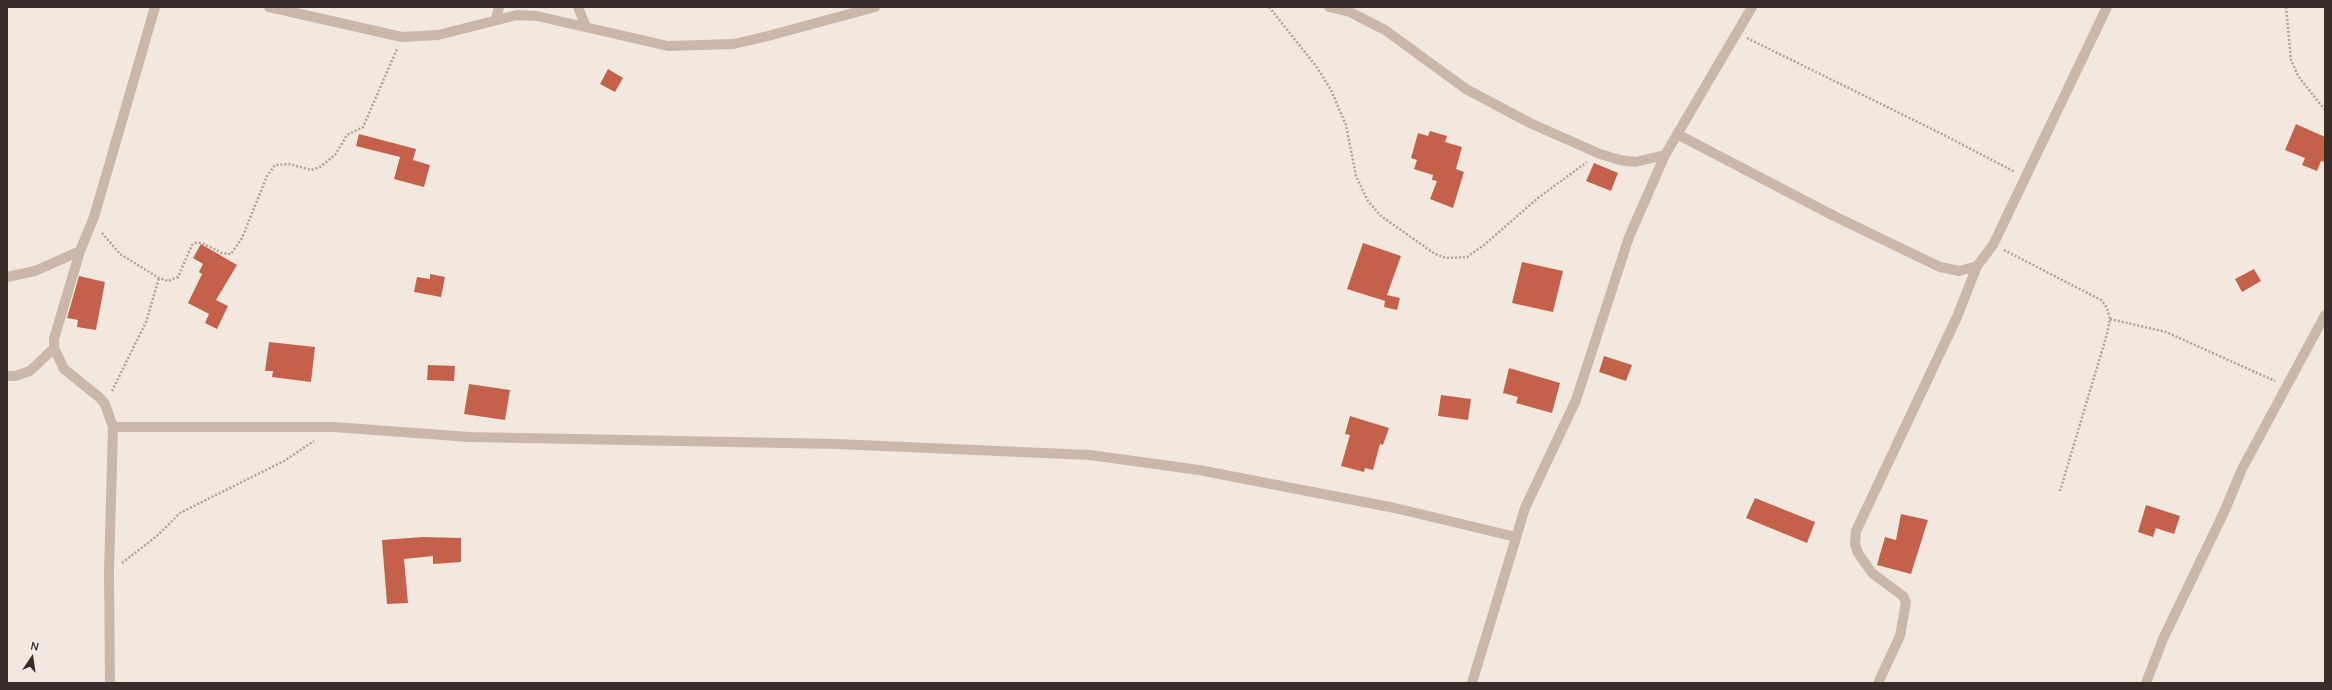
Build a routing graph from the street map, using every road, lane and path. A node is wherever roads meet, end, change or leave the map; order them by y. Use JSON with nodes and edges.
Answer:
{"nodes":[{"id":1,"x":155,"y":7,"type":"edge"},
{"id":2,"x":270,"y":7,"type":"edge"},
{"id":3,"x":499,"y":7,"type":"edge"},
{"id":4,"x":578,"y":7,"type":"edge"},
{"id":5,"x":875,"y":7,"type":"edge"},
{"id":6,"x":1269,"y":7,"type":"edge"},
{"id":7,"x":1329,"y":7,"type":"edge"},
{"id":8,"x":1752,"y":7,"type":"edge"},
{"id":9,"x":2107,"y":7,"type":"edge"},
{"id":10,"x":2286,"y":7,"type":"edge"},
{"id":11,"x":496,"y":19,"type":"junction"},
{"id":12,"x":586,"y":27,"type":"junction"},
{"id":13,"x":1738,"y":33,"type":"junction"},
{"id":14,"x":402,"y":37,"type":"junction"},
{"id":15,"x":2325,"y":110,"type":"edge"},
{"id":16,"x":1677,"y":134,"type":"junction"},
{"id":17,"x":1600,"y":154,"type":"junction"},
{"id":18,"x":1665,"y":155,"type":"junction"},
{"id":19,"x":2025,"y":177,"type":"junction"},
{"id":20,"x":94,"y":217,"type":"junction"},
{"id":21,"x":1993,"y":245,"type":"junction"},
{"id":22,"x":80,"y":252,"type":"junction"},
{"id":23,"x":1977,"y":266,"type":"junction"},
{"id":24,"x":7,"y":277,"type":"edge"},
{"id":25,"x":159,"y":278,"type":"junction"},
{"id":26,"x":2325,"y":315,"type":"edge"},
{"id":27,"x":2110,"y":319,"type":"junction"},
{"id":28,"x":54,"y":348,"type":"junction"},
{"id":29,"x":7,"y":376,"type":"edge"},
{"id":30,"x":2285,"y":386,"type":"junction"},
{"id":31,"x":105,"y":404,"type":"junction"},
{"id":32,"x":113,"y":427,"type":"junction"},
{"id":33,"x":315,"y":440,"type":"dead end"},
{"id":34,"x":2060,"y":491,"type":"dead end"},
{"id":35,"x":1516,"y":537,"type":"junction"},
{"id":36,"x":109,"y":572,"type":"junction"},
{"id":37,"x":110,"y":683,"type":"edge"},
{"id":38,"x":1472,"y":683,"type":"edge"},
{"id":39,"x":1878,"y":683,"type":"edge"},
{"id":40,"x":2146,"y":683,"type":"edge"}],
"edges":[{"from":1,"to":20,"type":"street"},
{"from":2,"to":14,"type":"street"},
{"from":3,"to":11,"type":"street"},
{"from":4,"to":12,"type":"street"},
{"from":5,"to":12,"type":"street"},
{"from":6,"to":17,"type":"path"},
{"from":7,"to":17,"type":"street"},
{"from":8,"to":13,"type":"street"},
{"from":9,"to":19,"type":"street"},
{"from":10,"to":15,"type":"path"},
{"from":11,"to":12,"type":"street"},
{"from":11,"to":14,"type":"street"},
{"from":13,"to":16,"type":"street"},
{"from":13,"to":19,"type":"path"},
{"from":14,"to":25,"type":"path"},
{"from":16,"to":18,"type":"street"},
{"from":16,"to":23,"type":"street"},
{"from":17,"to":18,"type":"street"},
{"from":18,"to":35,"type":"street"},
{"from":19,"to":21,"type":"street"},
{"from":20,"to":22,"type":"street"},
{"from":20,"to":25,"type":"path"},
{"from":21,"to":23,"type":"street"},
{"from":21,"to":27,"type":"path"},
{"from":22,"to":24,"type":"street"},
{"from":22,"to":28,"type":"street"},
{"from":23,"to":39,"type":"street"},
{"from":25,"to":31,"type":"path"},
{"from":26,"to":30,"type":"street"},
{"from":27,"to":30,"type":"path"},
{"from":27,"to":34,"type":"path"},
{"from":28,"to":29,"type":"street"},
{"from":28,"to":31,"type":"street"},
{"from":30,"to":40,"type":"street"},
{"from":31,"to":32,"type":"street"},
{"from":32,"to":35,"type":"street"},
{"from":32,"to":36,"type":"street"},
{"from":33,"to":36,"type":"path"},
{"from":35,"to":38,"type":"street"},
{"from":36,"to":37,"type":"street"}]}
